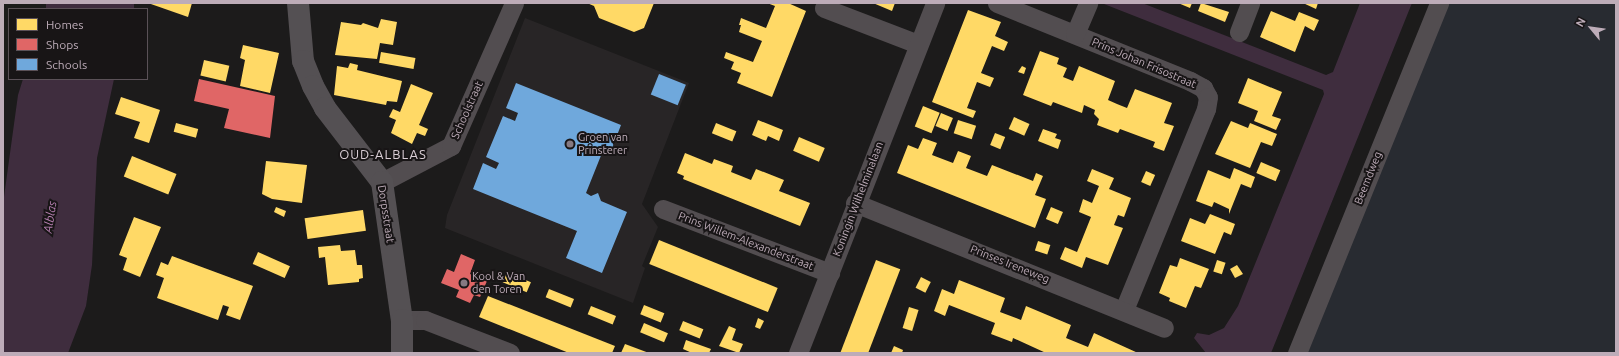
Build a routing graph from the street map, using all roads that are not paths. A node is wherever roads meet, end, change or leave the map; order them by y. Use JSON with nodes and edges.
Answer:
{"nodes":[{"id":1,"x":298,"y":3,"type":"edge"},
{"id":2,"x":514,"y":3,"type":"edge"},
{"id":3,"x":935,"y":3,"type":"edge"},
{"id":4,"x":997,"y":3,"type":"edge"},
{"id":5,"x":1088,"y":3,"type":"edge"},
{"id":6,"x":1250,"y":3,"type":"edge"},
{"id":7,"x":1439,"y":3,"type":"edge"},
{"id":8,"x":824,"y":8,"type":"dead end"},
{"id":9,"x":1239,"y":32,"type":"dead end"},
{"id":10,"x":1075,"y":34,"type":"junction"},
{"id":11,"x":918,"y":44,"type":"junction"},
{"id":12,"x":382,"y":182,"type":"junction"},
{"id":13,"x":856,"y":203,"type":"junction"},
{"id":14,"x":663,"y":209,"type":"dead end"},
{"id":15,"x":830,"y":273,"type":"junction"},
{"id":16,"x":1124,"y":310,"type":"junction"},
{"id":17,"x":402,"y":320,"type":"junction"},
{"id":18,"x":1164,"y":328,"type":"dead end"},
{"id":19,"x":402,"y":353,"type":"edge"},
{"id":20,"x":510,"y":353,"type":"edge"},
{"id":21,"x":798,"y":353,"type":"edge"},
{"id":22,"x":1297,"y":353,"type":"edge"}],
"edges":[{"from":1,"to":12,"type":"street","name":"Dorpsstraat"},
{"from":2,"to":12,"type":"street","name":"Schoolstraat"},
{"from":3,"to":11,"type":"street","name":"Koningin Wilhelminalaan"},
{"from":4,"to":10,"type":"street","name":"Prins Johan Frisostraat"},
{"from":5,"to":10,"type":"street"},
{"from":6,"to":9,"type":"street"},
{"from":7,"to":22,"type":"street","name":"Beemdweg"},
{"from":8,"to":11,"type":"street"},
{"from":10,"to":16,"type":"street","name":"Prins Johan Frisostraat"},
{"from":11,"to":13,"type":"street","name":"Koningin Wilhelminalaan"},
{"from":12,"to":17,"type":"street","name":"Dorpsstraat"},
{"from":13,"to":15,"type":"street","name":"Koningin Wilhelminalaan"},
{"from":13,"to":16,"type":"street","name":"Prinses Ireneweg"},
{"from":14,"to":15,"type":"street","name":"Prins Willem-Alexanderstraat"},
{"from":15,"to":21,"type":"street","name":"Koningin Wilhelminalaan"},
{"from":16,"to":18,"type":"street","name":"Prinses Ireneweg"},
{"from":17,"to":19,"type":"street","name":"Dorpsstraat"},
{"from":17,"to":20,"type":"street"}]}
